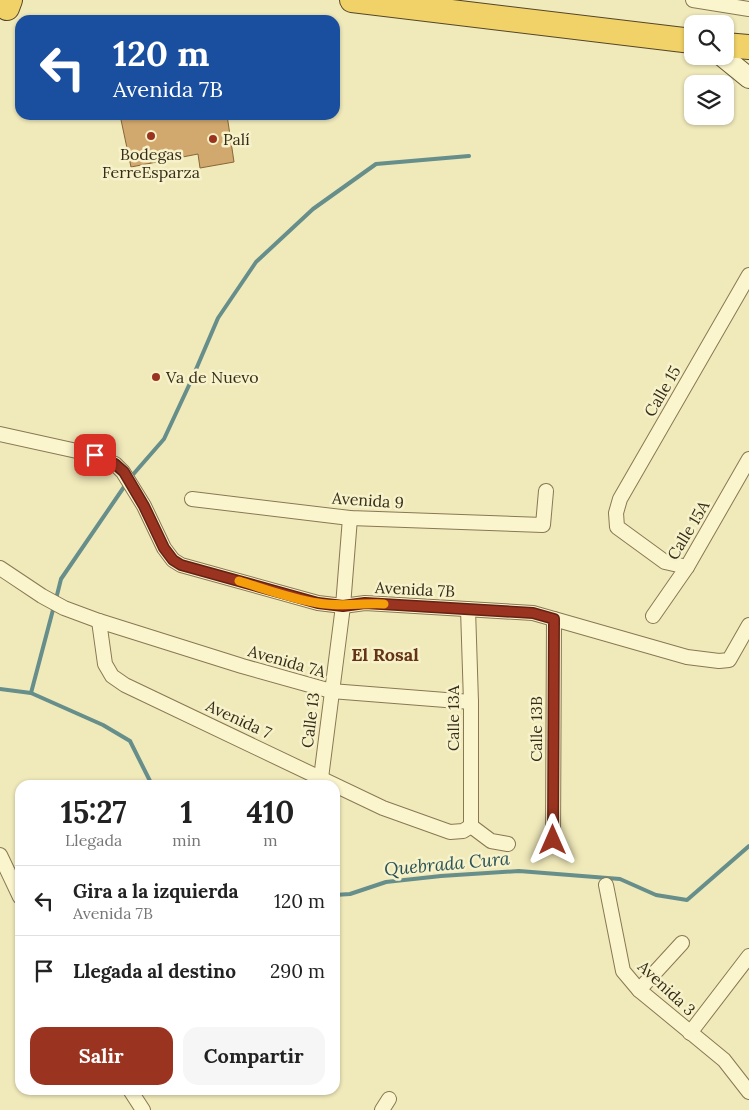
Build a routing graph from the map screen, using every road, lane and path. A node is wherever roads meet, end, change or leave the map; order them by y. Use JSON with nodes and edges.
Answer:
{"nodes":[{"id":1,"x":352,"y":0,"type":"edge"},
{"id":2,"x":693,"y":0,"type":"edge"},
{"id":3,"x":448,"y":6,"type":"edge"},
{"id":4,"x":749,"y":9,"type":"edge"},
{"id":5,"x":684,"y":40,"type":"edge"},
{"id":6,"x":734,"y":45,"type":"edge"},
{"id":7,"x":749,"y":47,"type":"edge"},
{"id":8,"x":733,"y":65,"type":"edge"},
{"id":9,"x":749,"y":78,"type":"edge"},
{"id":10,"x":749,"y":276,"type":"edge"},
{"id":11,"x":0,"y":434,"type":"edge"},
{"id":12,"x":749,"y":459,"type":"edge"},
{"id":13,"x":546,"y":491,"type":"dead end"},
{"id":14,"x":192,"y":499,"type":"dead end"},
{"id":15,"x":350,"y":518,"type":"junction"},
{"id":16,"x":687,"y":567,"type":"junction"},
{"id":17,"x":0,"y":568,"type":"edge"},
{"id":18,"x":343,"y":606,"type":"junction"},
{"id":19,"x":468,"y":609,"type":"junction"},
{"id":20,"x":654,"y":616,"type":"dead end"},
{"id":21,"x":554,"y":619,"type":"junction"},
{"id":22,"x":99,"y":622,"type":"junction"},
{"id":23,"x":749,"y":625,"type":"edge"},
{"id":24,"x":331,"y":692,"type":"junction"},
{"id":25,"x":471,"y":702,"type":"junction"},
{"id":26,"x":321,"y":778,"type":"junction"},
{"id":27,"x":325,"y":780,"type":"edge"},
{"id":28,"x":340,"y":787,"type":"edge"},
{"id":29,"x":471,"y":826,"type":"junction"},
{"id":30,"x":553,"y":840,"type":"dead end"},
{"id":31,"x":508,"y":844,"type":"dead end"},
{"id":32,"x":0,"y":855,"type":"edge"},
{"id":33,"x":606,"y":885,"type":"dead end"},
{"id":34,"x":15,"y":886,"type":"edge"},
{"id":35,"x":682,"y":943,"type":"dead end"},
{"id":36,"x":749,"y":956,"type":"edge"},
{"id":37,"x":639,"y":990,"type":"junction"},
{"id":38,"x":690,"y":1033,"type":"junction"},
{"id":39,"x":749,"y":1092,"type":"edge"},
{"id":40,"x":133,"y":1095,"type":"edge"},
{"id":41,"x":143,"y":1110,"type":"edge"}],
"edges":[{"from":1,"to":3,"type":"highway"},
{"from":2,"to":4,"type":"street"},
{"from":3,"to":5,"type":"highway"},
{"from":6,"to":7,"type":"highway"},
{"from":8,"to":9,"type":"main road"},
{"from":10,"to":16,"type":"street","name":"Calle 15"},
{"from":11,"to":18,"type":"street","name":"Avenida 7B"},
{"from":12,"to":16,"type":"street","name":"Calle 15A"},
{"from":13,"to":15,"type":"street","name":"Avenida 9"},
{"from":14,"to":15,"type":"street","name":"Avenida 9"},
{"from":15,"to":18,"type":"street","name":"Calle 13"},
{"from":16,"to":20,"type":"street","name":"Calle 15A"},
{"from":17,"to":22,"type":"street"},
{"from":18,"to":19,"type":"street","name":"Avenida 7B"},
{"from":18,"to":24,"type":"street","name":"Calle 13"},
{"from":19,"to":21,"type":"street","name":"Avenida 7B"},
{"from":19,"to":25,"type":"street","name":"Calle 13A"},
{"from":21,"to":23,"type":"street","name":"Avenida 7B"},
{"from":21,"to":30,"type":"street","name":"Calle 13B"},
{"from":22,"to":24,"type":"street","name":"Avenida 7A"},
{"from":22,"to":26,"type":"street","name":"Avenida 7"},
{"from":24,"to":25,"type":"street","name":"Avenida 7A"},
{"from":24,"to":26,"type":"street","name":"Calle 13"},
{"from":25,"to":29,"type":"street","name":"Calle 13A"},
{"from":26,"to":27,"type":"street","name":"Avenida 7"},
{"from":28,"to":29,"type":"street","name":"Avenida 7"},
{"from":29,"to":31,"type":"street"},
{"from":32,"to":34,"type":"street"},
{"from":33,"to":37,"type":"street","name":"Avenida 3"},
{"from":35,"to":37,"type":"street"},
{"from":36,"to":38,"type":"street"},
{"from":37,"to":38,"type":"street","name":"Avenida 3"},
{"from":38,"to":39,"type":"street","name":"Avenida 3"},
{"from":40,"to":41,"type":"street"}]}
